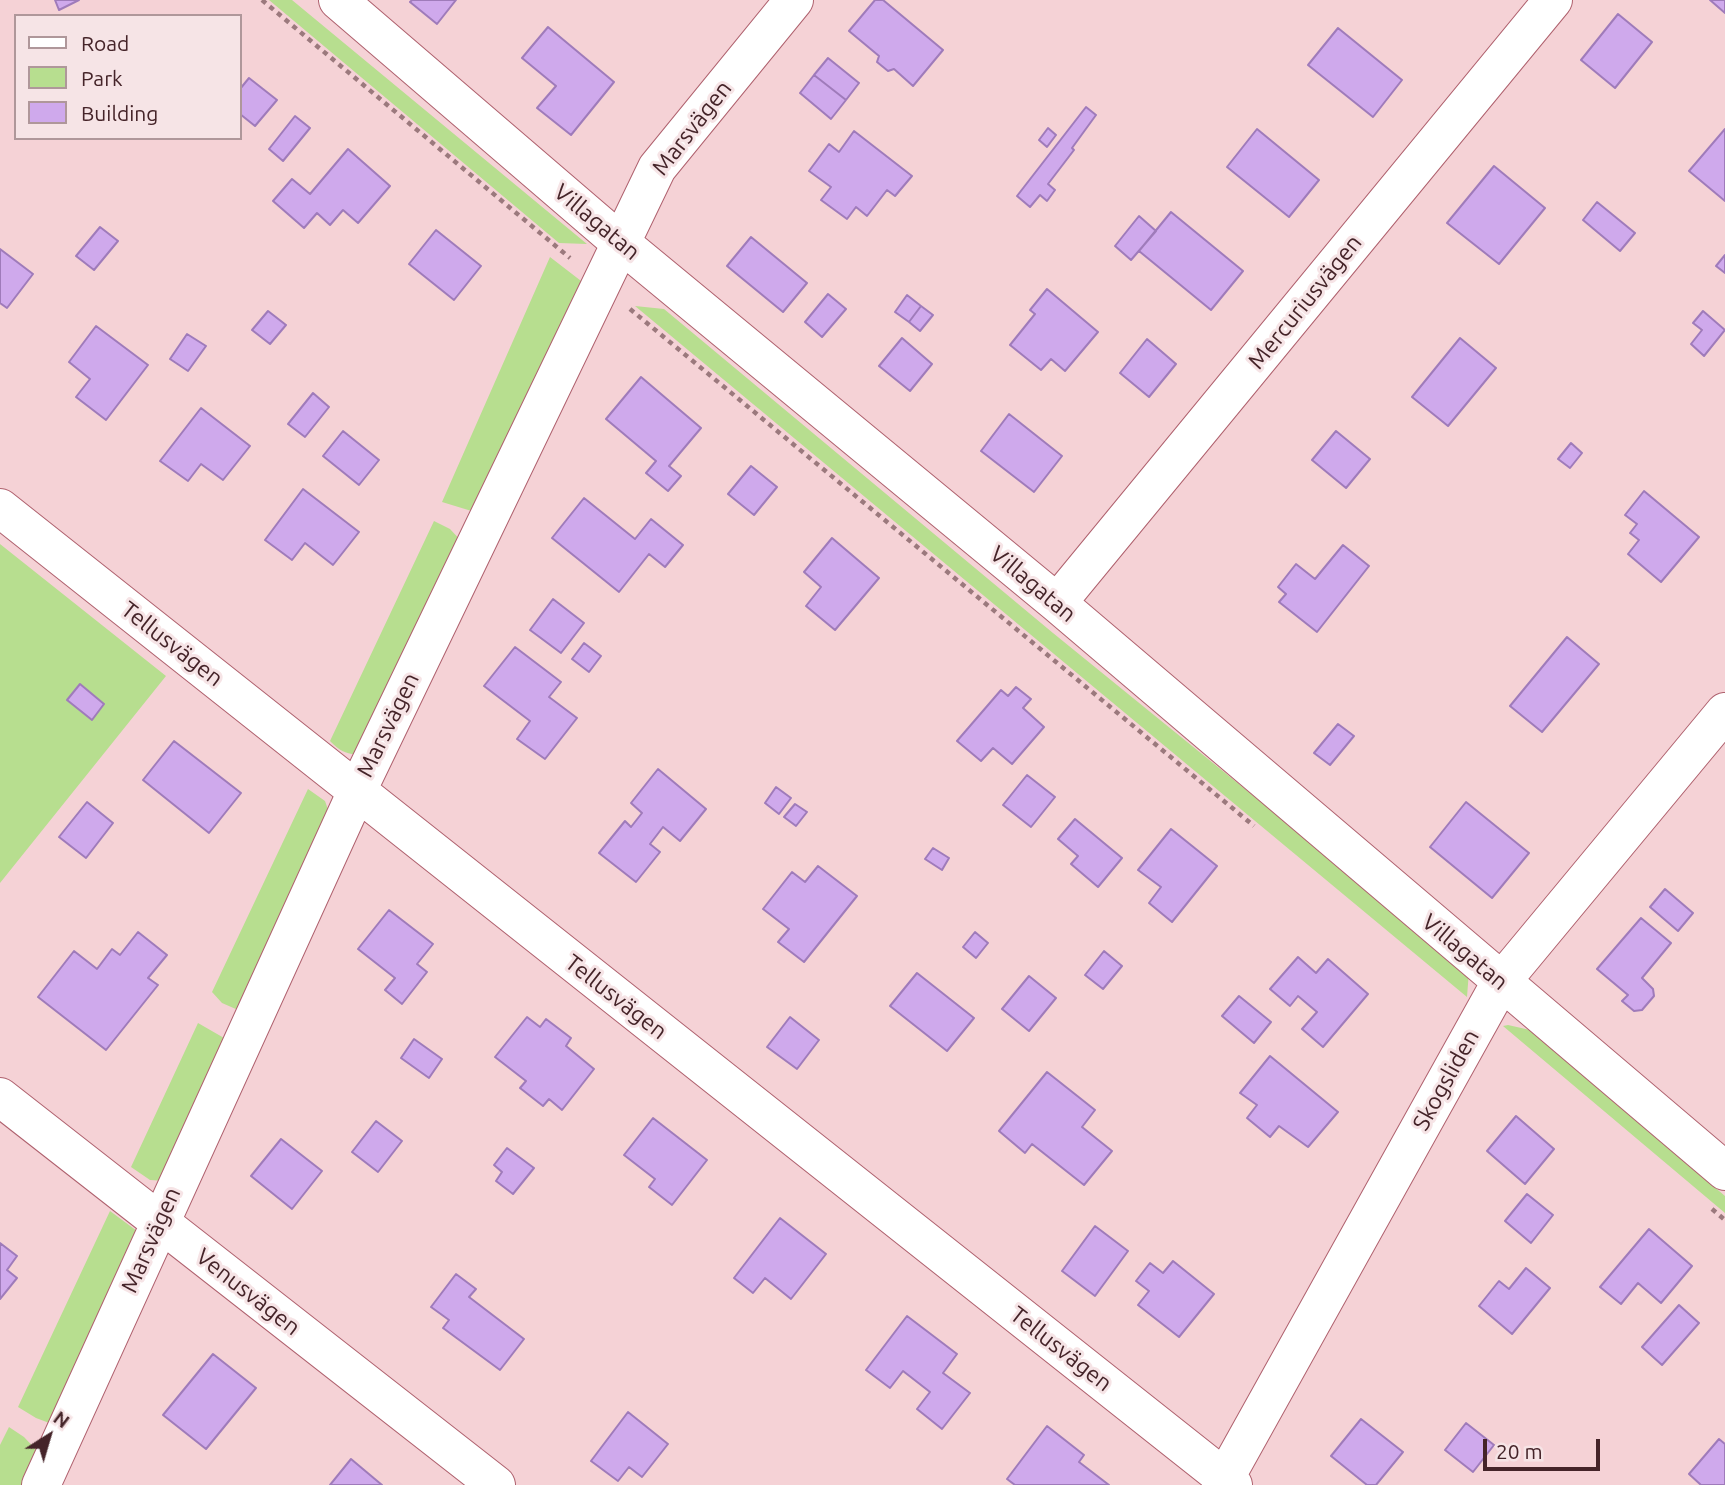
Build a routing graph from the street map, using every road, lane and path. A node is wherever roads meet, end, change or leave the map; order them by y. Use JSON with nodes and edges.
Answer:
{"nodes":[{"id":1,"x":262,"y":0,"type":"edge"},
{"id":2,"x":338,"y":0,"type":"edge"},
{"id":3,"x":794,"y":0,"type":"edge"},
{"id":4,"x":1553,"y":0,"type":"edge"},
{"id":5,"x":622,"y":244,"type":"junction"},
{"id":6,"x":601,"y":285,"type":"junction"},
{"id":7,"x":0,"y":508,"type":"edge"},
{"id":8,"x":1058,"y":603,"type":"junction"},
{"id":9,"x":1725,"y":712,"type":"edge"},
{"id":10,"x":357,"y":791,"type":"junction"},
{"id":11,"x":1257,"y":829,"type":"dead end"},
{"id":12,"x":1501,"y":982,"type":"junction"},
{"id":13,"x":0,"y":1097,"type":"edge"},
{"id":14,"x":1725,"y":1171,"type":"edge"},
{"id":15,"x":1704,"y":1202,"type":"dead end"},
{"id":16,"x":1725,"y":1220,"type":"edge"},
{"id":17,"x":159,"y":1222,"type":"junction"},
{"id":18,"x":1226,"y":1483,"type":"edge"},
{"id":19,"x":41,"y":1485,"type":"edge"},
{"id":20,"x":496,"y":1485,"type":"edge"}],
"edges":[{"from":1,"to":6,"type":"path"},
{"from":2,"to":5,"type":"street","name":"Villagatan"},
{"from":3,"to":5,"type":"street","name":"Marsvägen"},
{"from":4,"to":8,"type":"street","name":"Mercuriusvägen"},
{"from":5,"to":6,"type":"street","name":"Marsvägen"},
{"from":5,"to":8,"type":"street","name":"Villagatan"},
{"from":6,"to":10,"type":"street","name":"Marsvägen"},
{"from":6,"to":11,"type":"path"},
{"from":7,"to":10,"type":"street","name":"Tellusvägen"},
{"from":8,"to":12,"type":"street","name":"Villagatan"},
{"from":9,"to":12,"type":"street","name":"Skogsliden"},
{"from":10,"to":17,"type":"street","name":"Marsvägen"},
{"from":10,"to":18,"type":"street","name":"Tellusvägen"},
{"from":12,"to":14,"type":"street","name":"Villagatan"},
{"from":12,"to":18,"type":"street","name":"Skogsliden"},
{"from":13,"to":17,"type":"street","name":"Venusvägen"},
{"from":15,"to":16,"type":"path"},
{"from":17,"to":19,"type":"street","name":"Marsvägen"},
{"from":17,"to":20,"type":"street","name":"Venusvägen"}]}
